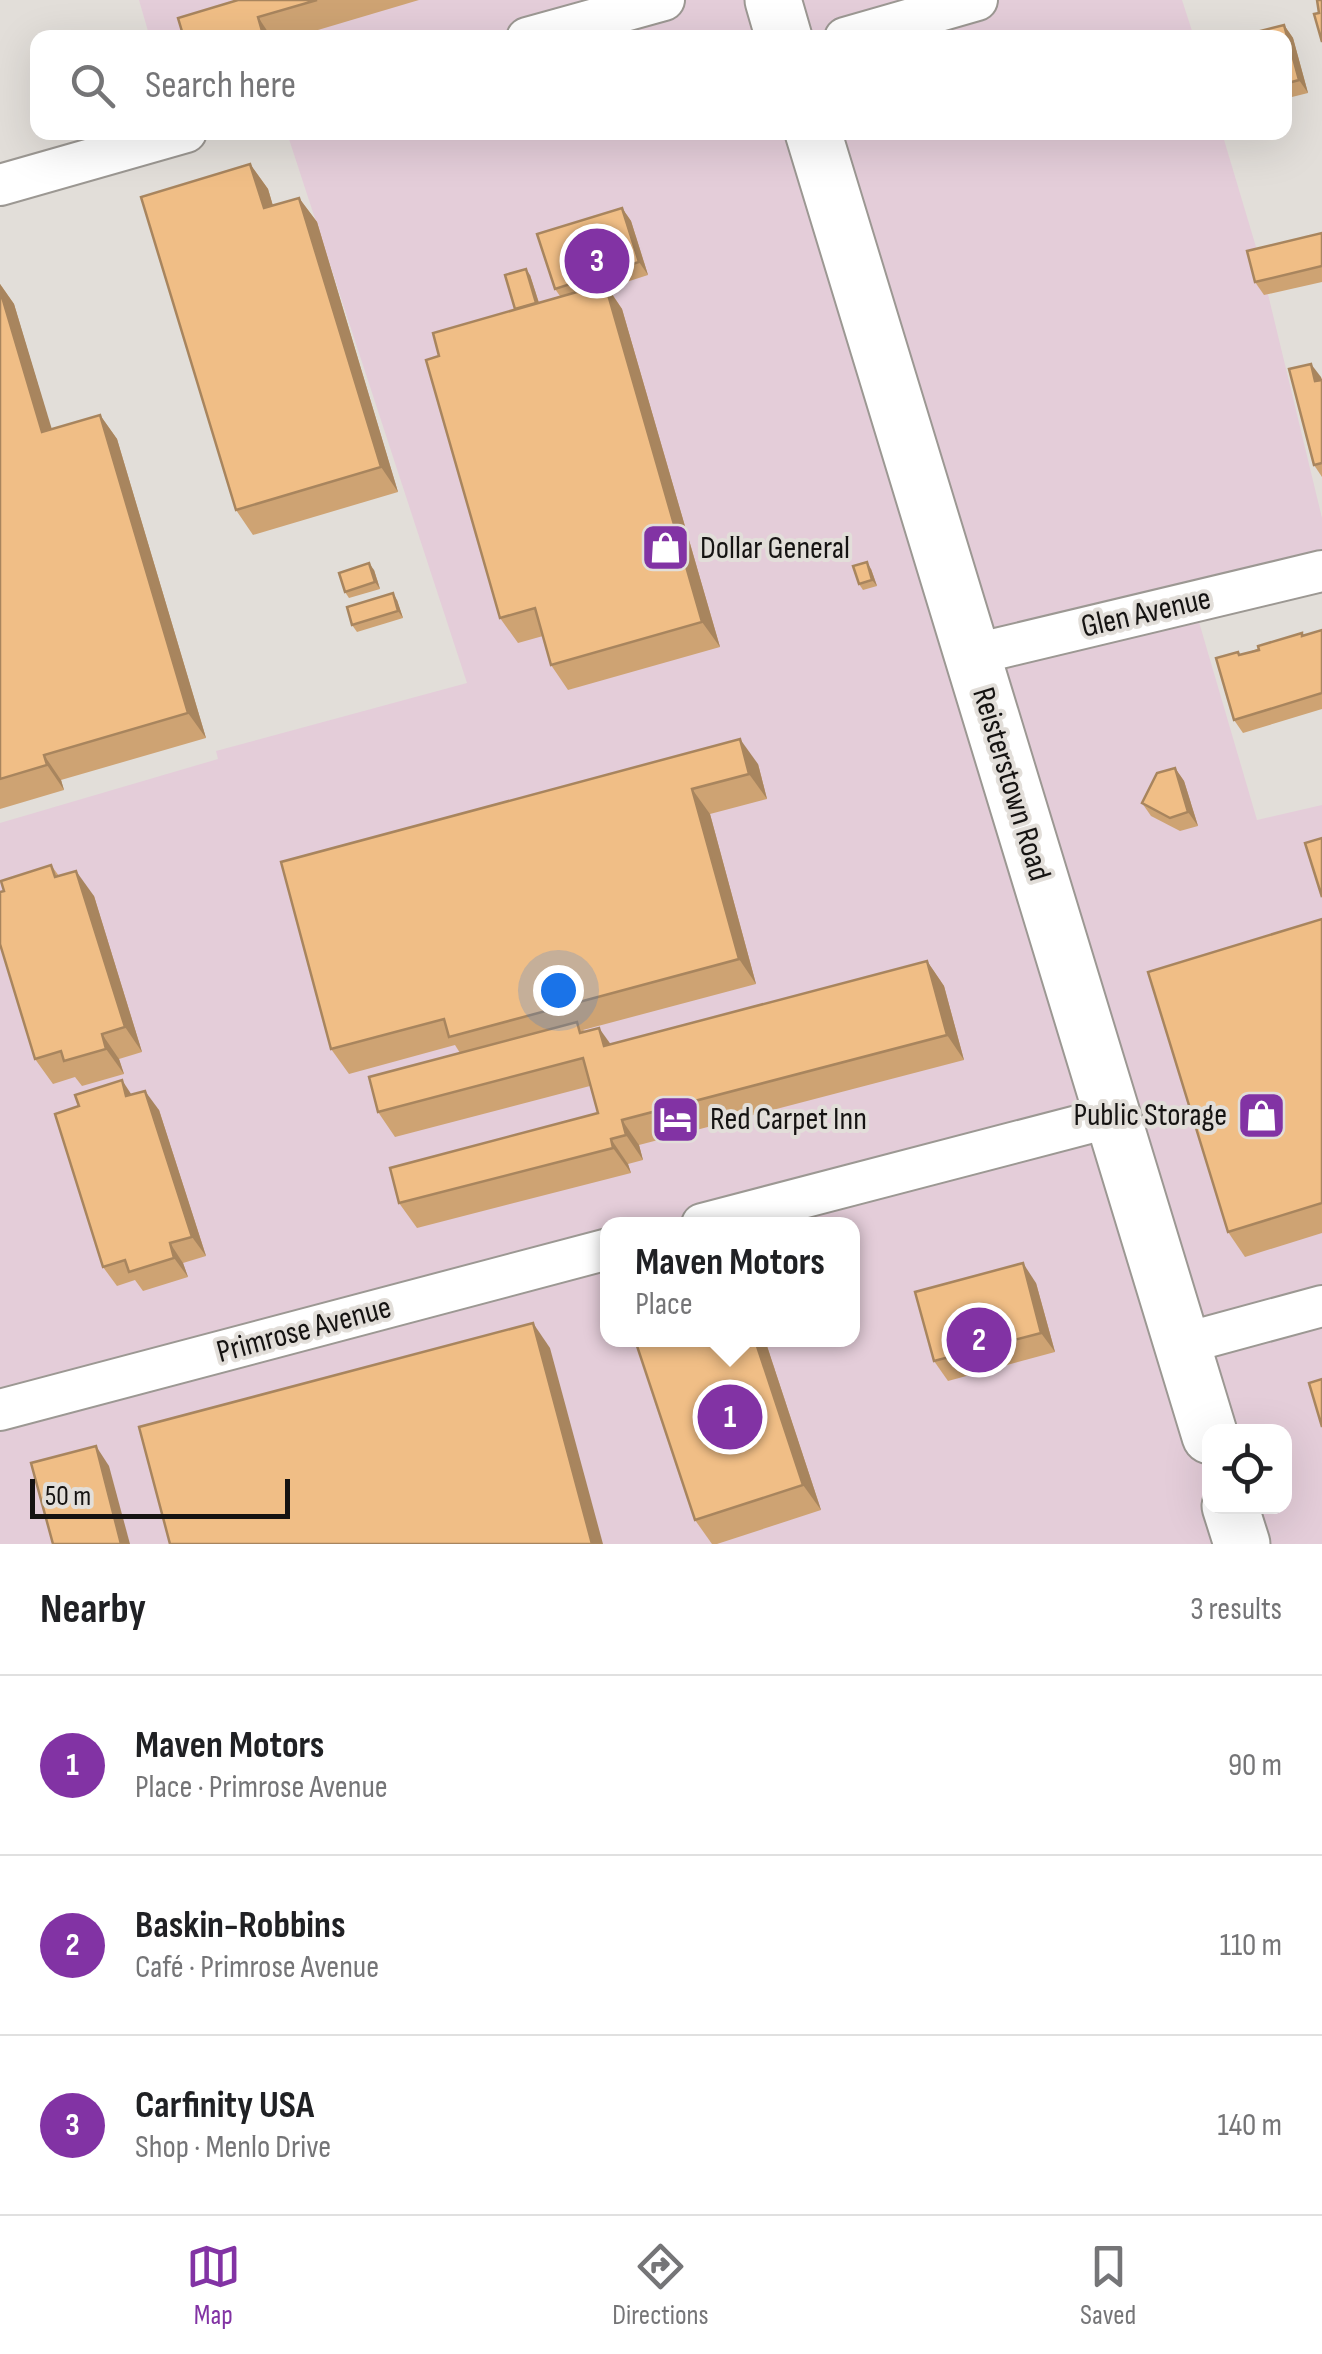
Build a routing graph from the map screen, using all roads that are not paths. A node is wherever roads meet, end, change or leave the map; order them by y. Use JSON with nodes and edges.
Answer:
{"nodes":[{"id":1,"x":664,"y":0,"type":"edge"},
{"id":2,"x":773,"y":0,"type":"edge"},
{"id":3,"x":977,"y":0,"type":"edge"},
{"id":4,"x":556,"y":30,"type":"edge"},
{"id":5,"x":782,"y":30,"type":"edge"},
{"id":6,"x":873,"y":30,"type":"edge"},
{"id":7,"x":158,"y":140,"type":"edge"},
{"id":8,"x":815,"y":140,"type":"edge"},
{"id":9,"x":0,"y":186,"type":"edge"},
{"id":10,"x":1313,"y":573,"type":"edge"},
{"id":11,"x":971,"y":655,"type":"junction"},
{"id":12,"x":1112,"y":1116,"type":"junction"},
{"id":13,"x":729,"y":1217,"type":"edge"},
{"id":14,"x":600,"y":1252,"type":"edge"},
{"id":15,"x":1322,"y":1306,"type":"edge"},
{"id":16,"x":1182,"y":1344,"type":"junction"},
{"id":17,"x":0,"y":1410,"type":"edge"},
{"id":18,"x":1206,"y":1424,"type":"edge"},
{"id":19,"x":1233,"y":1514,"type":"edge"},
{"id":20,"x":1242,"y":1544,"type":"edge"}],
"edges":[{"from":1,"to":4,"type":"street"},
{"from":2,"to":5,"type":"main road"},
{"from":3,"to":6,"type":"street"},
{"from":7,"to":9,"type":"street"},
{"from":8,"to":11,"type":"main road","name":"Reisterstown Road"},
{"from":10,"to":11,"type":"street","name":"Glen Avenue"},
{"from":11,"to":12,"type":"main road","name":"Reisterstown Road"},
{"from":12,"to":13,"type":"street"},
{"from":12,"to":16,"type":"main road","name":"Reisterstown Road"},
{"from":14,"to":17,"type":"street","name":"Primrose Avenue"},
{"from":15,"to":16,"type":"street"},
{"from":16,"to":18,"type":"main road","name":"Reisterstown Road"},
{"from":19,"to":20,"type":"main road"}]}
